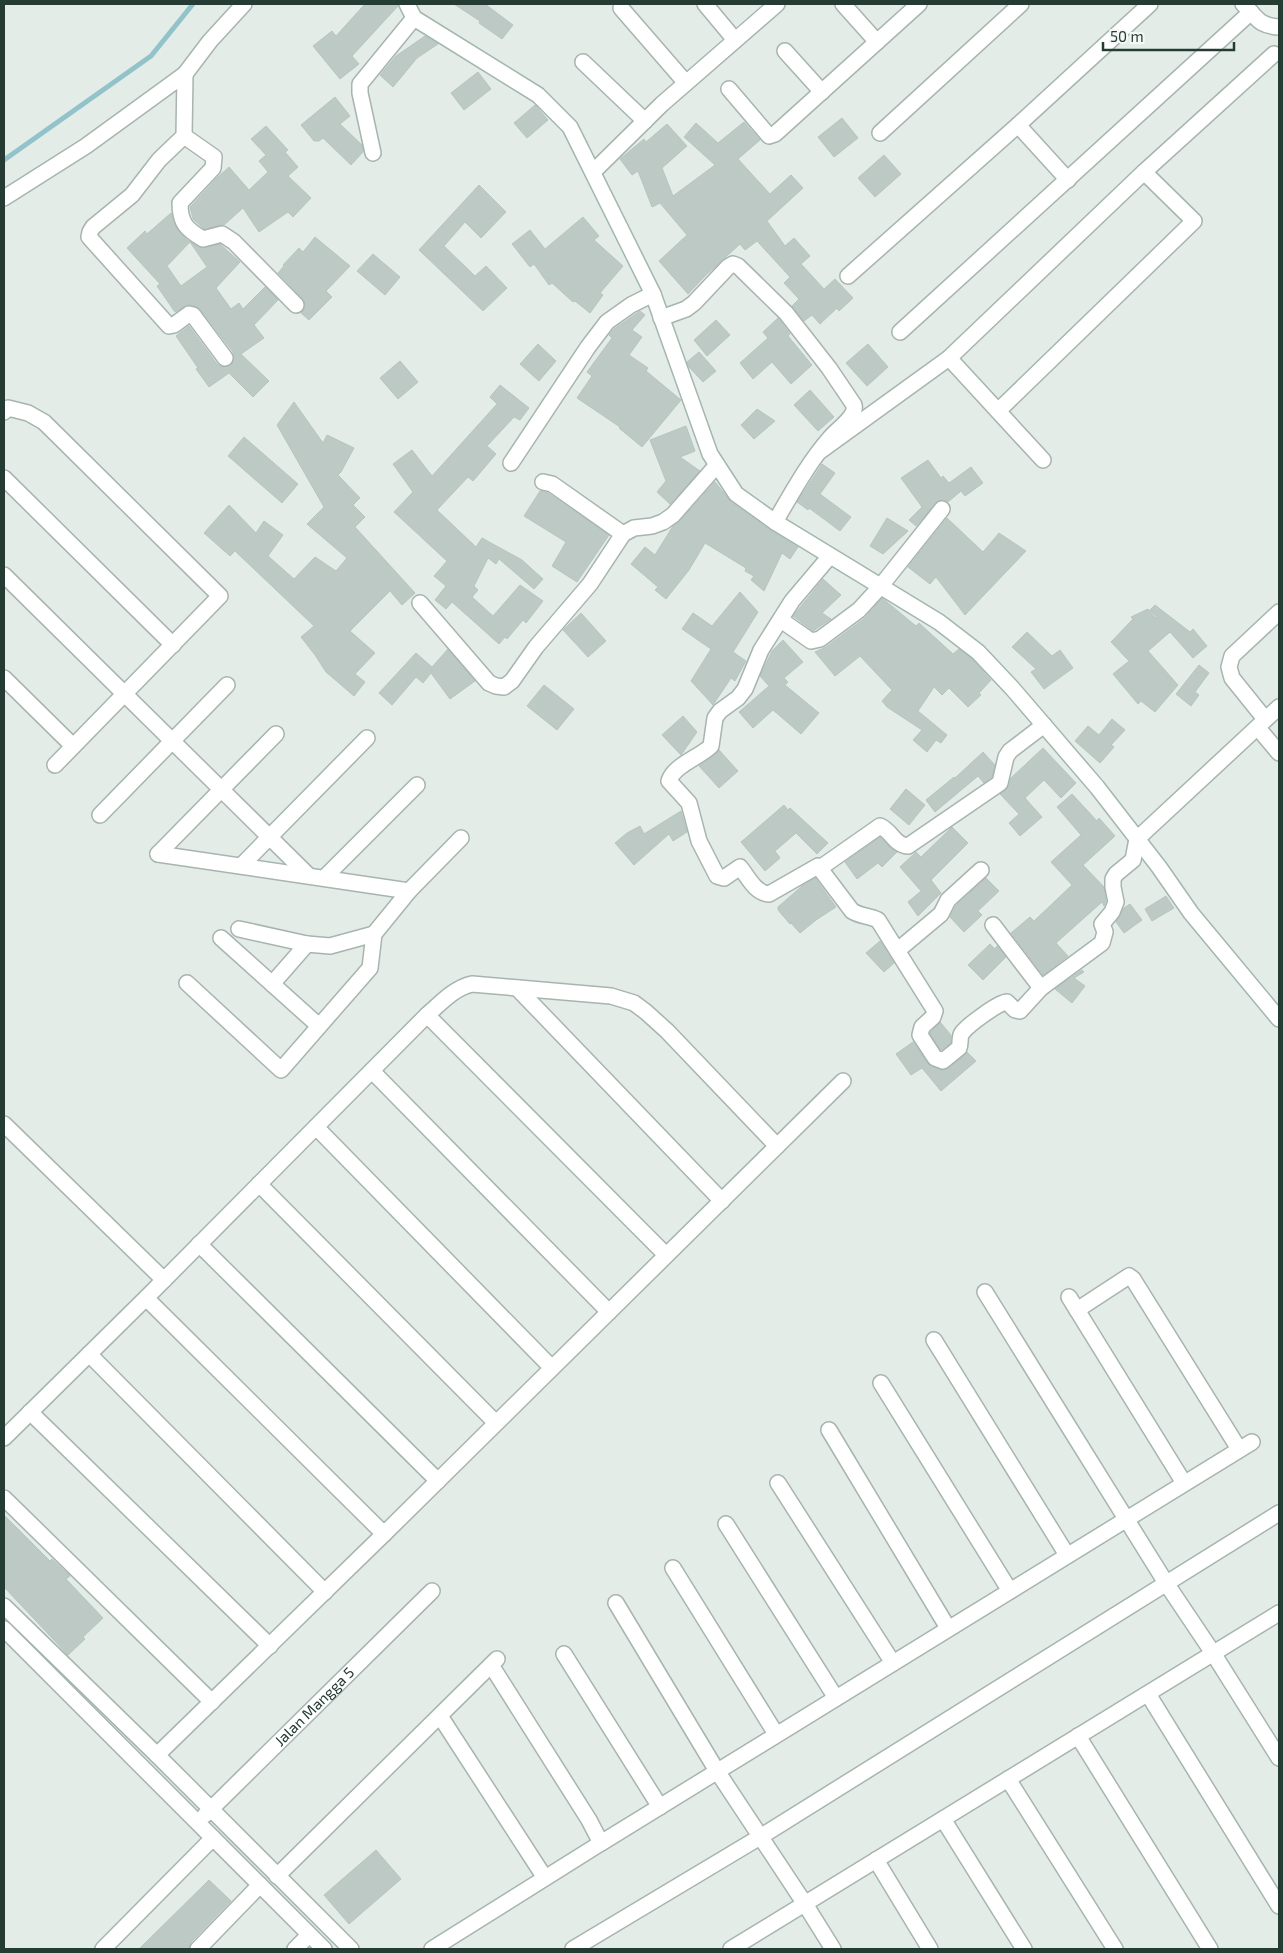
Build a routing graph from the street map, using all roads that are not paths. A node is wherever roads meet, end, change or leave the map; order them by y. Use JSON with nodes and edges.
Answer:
{"nodes":[{"id":1,"x":244,"y":4,"type":"edge"},
{"id":2,"x":407,"y":4,"type":"edge"},
{"id":3,"x":705,"y":4,"type":"edge"},
{"id":4,"x":777,"y":4,"type":"edge"},
{"id":5,"x":843,"y":4,"type":"edge"},
{"id":6,"x":919,"y":4,"type":"edge"},
{"id":7,"x":1021,"y":4,"type":"edge"},
{"id":8,"x":1150,"y":4,"type":"edge"},
{"id":9,"x":621,"y":8,"type":"dead end"},
{"id":10,"x":1247,"y":8,"type":"edge"},
{"id":11,"x":414,"y":18,"type":"junction"},
{"id":12,"x":1279,"y":27,"type":"edge"},
{"id":13,"x":735,"y":40,"type":"junction"},
{"id":14,"x":877,"y":42,"type":"junction"},
{"id":15,"x":785,"y":51,"type":"dead end"},
{"id":16,"x":1274,"y":54,"type":"dead end"},
{"id":17,"x":583,"y":62,"type":"dead end"},
{"id":18,"x":185,"y":74,"type":"junction"},
{"id":19,"x":686,"y":83,"type":"junction"},
{"id":20,"x":729,"y":89,"type":"dead end"},
{"id":21,"x":822,"y":92,"type":"junction"},
{"id":22,"x":645,"y":121,"type":"junction"},
{"id":23,"x":1018,"y":125,"type":"junction"},
{"id":24,"x":880,"y":133,"type":"dead end"},
{"id":25,"x":184,"y":136,"type":"junction"},
{"id":26,"x":372,"y":153,"type":"dead end"},
{"id":27,"x":593,"y":172,"type":"junction"},
{"id":28,"x":1144,"y":172,"type":"junction"},
{"id":29,"x":1068,"y":180,"type":"junction"},
{"id":30,"x":4,"y":198,"type":"edge"},
{"id":31,"x":848,"y":276,"type":"dead end"},
{"id":32,"x":653,"y":294,"type":"junction"},
{"id":33,"x":296,"y":305,"type":"dead end"},
{"id":34,"x":661,"y":318,"type":"junction"},
{"id":35,"x":900,"y":332,"type":"dead end"},
{"id":36,"x":225,"y":358,"type":"dead end"},
{"id":37,"x":950,"y":358,"type":"junction"},
{"id":38,"x":998,"y":411,"type":"junction"},
{"id":39,"x":4,"y":412,"type":"edge"},
{"id":40,"x":819,"y":452,"type":"junction"},
{"id":41,"x":1043,"y":460,"type":"dead end"},
{"id":42,"x":511,"y":463,"type":"dead end"},
{"id":43,"x":717,"y":465,"type":"junction"},
{"id":44,"x":4,"y":478,"type":"edge"},
{"id":45,"x":543,"y":482,"type":"dead end"},
{"id":46,"x":942,"y":509,"type":"dead end"},
{"id":47,"x":775,"y":522,"type":"junction"},
{"id":48,"x":623,"y":534,"type":"junction"},
{"id":49,"x":830,"y":556,"type":"junction"},
{"id":50,"x":4,"y":575,"type":"edge"},
{"id":51,"x":880,"y":587,"type":"junction"},
{"id":52,"x":420,"y":603,"type":"dead end"},
{"id":53,"x":1279,"y":612,"type":"edge"},
{"id":54,"x":780,"y":620,"type":"junction"},
{"id":55,"x":173,"y":645,"type":"junction"},
{"id":56,"x":4,"y":678,"type":"edge"},
{"id":57,"x":227,"y":685,"type":"dead end"},
{"id":58,"x":124,"y":694,"type":"junction"},
{"id":59,"x":1279,"y":706,"type":"edge"},
{"id":60,"x":1261,"y":724,"type":"junction"},
{"id":61,"x":1044,"y":725,"type":"junction"},
{"id":62,"x":276,"y":734,"type":"dead end"},
{"id":63,"x":367,"y":738,"type":"dead end"},
{"id":64,"x":172,"y":741,"type":"junction"},
{"id":65,"x":73,"y":746,"type":"junction"},
{"id":66,"x":1279,"y":752,"type":"edge"},
{"id":67,"x":55,"y":765,"type":"dead end"},
{"id":68,"x":417,"y":785,"type":"dead end"},
{"id":69,"x":221,"y":790,"type":"junction"},
{"id":70,"x":100,"y":815,"type":"dead end"},
{"id":71,"x":270,"y":837,"type":"junction"},
{"id":72,"x":461,"y":838,"type":"dead end"},
{"id":73,"x":1137,"y":839,"type":"junction"},
{"id":74,"x":241,"y":866,"type":"junction"},
{"id":75,"x":820,"y":868,"type":"junction"},
{"id":76,"x":981,"y":870,"type":"dead end"},
{"id":77,"x":308,"y":875,"type":"junction"},
{"id":78,"x":324,"y":878,"type":"junction"},
{"id":79,"x":409,"y":891,"type":"junction"},
{"id":80,"x":993,"y":925,"type":"dead end"},
{"id":81,"x":239,"y":929,"type":"dead end"},
{"id":82,"x":374,"y":934,"type":"junction"},
{"id":83,"x":221,"y":938,"type":"dead end"},
{"id":84,"x":307,"y":944,"type":"junction"},
{"id":85,"x":898,"y":950,"type":"junction"},
{"id":86,"x":187,"y":983,"type":"dead end"},
{"id":87,"x":272,"y":984,"type":"junction"},
{"id":88,"x":517,"y":988,"type":"junction"},
{"id":89,"x":1042,"y":988,"type":"junction"},
{"id":90,"x":427,"y":1015,"type":"junction"},
{"id":91,"x":1279,"y":1018,"type":"edge"},
{"id":92,"x":319,"y":1026,"type":"junction"},
{"id":93,"x":372,"y":1071,"type":"junction"},
{"id":94,"x":843,"y":1081,"type":"dead end"},
{"id":95,"x":4,"y":1124,"type":"edge"},
{"id":96,"x":316,"y":1127,"type":"junction"},
{"id":97,"x":777,"y":1146,"type":"junction"},
{"id":98,"x":259,"y":1184,"type":"junction"},
{"id":99,"x":722,"y":1200,"type":"junction"},
{"id":100,"x":199,"y":1244,"type":"junction"},
{"id":101,"x":666,"y":1255,"type":"junction"},
{"id":102,"x":164,"y":1280,"type":"junction"},
{"id":103,"x":985,"y":1292,"type":"dead end"},
{"id":104,"x":146,"y":1298,"type":"junction"},
{"id":105,"x":609,"y":1312,"type":"junction"},
{"id":106,"x":934,"y":1340,"type":"dead end"},
{"id":107,"x":89,"y":1354,"type":"junction"},
{"id":108,"x":552,"y":1368,"type":"junction"},
{"id":109,"x":881,"y":1383,"type":"dead end"},
{"id":110,"x":30,"y":1412,"type":"junction"},
{"id":111,"x":496,"y":1423,"type":"junction"},
{"id":112,"x":830,"y":1430,"type":"dead end"},
{"id":113,"x":4,"y":1438,"type":"edge"},
{"id":114,"x":438,"y":1481,"type":"junction"},
{"id":115,"x":778,"y":1482,"type":"dead end"},
{"id":116,"x":1184,"y":1483,"type":"junction"},
{"id":117,"x":4,"y":1498,"type":"edge"},
{"id":118,"x":1279,"y":1513,"type":"edge"},
{"id":119,"x":1126,"y":1519,"type":"junction"},
{"id":120,"x":726,"y":1524,"type":"dead end"},
{"id":121,"x":384,"y":1534,"type":"junction"},
{"id":122,"x":1067,"y":1555,"type":"junction"},
{"id":123,"x":673,"y":1568,"type":"dead end"},
{"id":124,"x":1166,"y":1584,"type":"junction"},
{"id":125,"x":432,"y":1591,"type":"dead end"},
{"id":126,"x":1010,"y":1591,"type":"junction"},
{"id":127,"x":325,"y":1592,"type":"junction"},
{"id":128,"x":616,"y":1603,"type":"dead end"},
{"id":129,"x":4,"y":1606,"type":"edge"},
{"id":130,"x":1279,"y":1613,"type":"edge"},
{"id":131,"x":948,"y":1628,"type":"junction"},
{"id":132,"x":4,"y":1629,"type":"edge"},
{"id":133,"x":270,"y":1646,"type":"junction"},
{"id":134,"x":1213,"y":1653,"type":"junction"},
{"id":135,"x":564,"y":1654,"type":"dead end"},
{"id":136,"x":893,"y":1662,"type":"junction"},
{"id":137,"x":1148,"y":1694,"type":"junction"},
{"id":138,"x":836,"y":1698,"type":"junction"},
{"id":139,"x":212,"y":1702,"type":"junction"},
{"id":140,"x":440,"y":1716,"type":"junction"},
{"id":141,"x":776,"y":1734,"type":"junction"},
{"id":142,"x":1078,"y":1736,"type":"junction"},
{"id":143,"x":157,"y":1755,"type":"junction"},
{"id":144,"x":1279,"y":1758,"type":"edge"},
{"id":145,"x":717,"y":1771,"type":"junction"},
{"id":146,"x":1008,"y":1779,"type":"junction"},
{"id":147,"x":660,"y":1807,"type":"junction"},
{"id":148,"x":211,"y":1809,"type":"junction"},
{"id":149,"x":943,"y":1819,"type":"junction"},
{"id":150,"x":198,"y":1823,"type":"junction"},
{"id":151,"x":213,"y":1838,"type":"junction"},
{"id":152,"x":760,"y":1838,"type":"junction"},
{"id":153,"x":601,"y":1843,"type":"junction"},
{"id":154,"x":876,"y":1860,"type":"junction"},
{"id":155,"x":277,"y":1876,"type":"junction"},
{"id":156,"x":545,"y":1878,"type":"junction"},
{"id":157,"x":260,"y":1885,"type":"junction"},
{"id":158,"x":805,"y":1904,"type":"junction"},
{"id":159,"x":1279,"y":1906,"type":"edge"},
{"id":160,"x":309,"y":1935,"type":"junction"},
{"id":161,"x":736,"y":1948,"type":"edge"},
{"id":162,"x":104,"y":1949,"type":"edge"},
{"id":163,"x":198,"y":1949,"type":"edge"},
{"id":164,"x":295,"y":1949,"type":"edge"},
{"id":165,"x":324,"y":1949,"type":"edge"},
{"id":166,"x":350,"y":1949,"type":"edge"},
{"id":167,"x":432,"y":1949,"type":"edge"},
{"id":168,"x":573,"y":1949,"type":"edge"},
{"id":169,"x":833,"y":1949,"type":"edge"},
{"id":170,"x":930,"y":1949,"type":"edge"},
{"id":171,"x":1024,"y":1949,"type":"edge"},
{"id":172,"x":1115,"y":1949,"type":"edge"},
{"id":173,"x":1210,"y":1949,"type":"edge"}],
"edges":[{"from":1,"to":18,"type":"street"},
{"from":2,"to":11,"type":"street"},
{"from":3,"to":13,"type":"street"},
{"from":4,"to":13,"type":"street"},
{"from":5,"to":14,"type":"street"},
{"from":6,"to":14,"type":"street"},
{"from":7,"to":24,"type":"street"},
{"from":8,"to":23,"type":"street"},
{"from":9,"to":19,"type":"street"},
{"from":10,"to":12,"type":"street"},
{"from":10,"to":29,"type":"street"},
{"from":11,"to":26,"type":"street"},
{"from":11,"to":27,"type":"street"},
{"from":13,"to":19,"type":"street"},
{"from":14,"to":21,"type":"street"},
{"from":15,"to":21,"type":"street"},
{"from":16,"to":28,"type":"street"},
{"from":17,"to":22,"type":"street"},
{"from":18,"to":25,"type":"street"},
{"from":18,"to":30,"type":"street"},
{"from":19,"to":22,"type":"street"},
{"from":20,"to":21,"type":"street"},
{"from":22,"to":27,"type":"street"},
{"from":23,"to":29,"type":"street"},
{"from":23,"to":31,"type":"street"},
{"from":25,"to":33,"type":"street"},
{"from":25,"to":36,"type":"street"},
{"from":27,"to":32,"type":"street"},
{"from":28,"to":37,"type":"street"},
{"from":28,"to":38,"type":"street"},
{"from":29,"to":35,"type":"street"},
{"from":32,"to":34,"type":"street"},
{"from":32,"to":42,"type":"street"},
{"from":34,"to":40,"type":"street"},
{"from":34,"to":43,"type":"street"},
{"from":37,"to":38,"type":"street"},
{"from":37,"to":40,"type":"street"},
{"from":38,"to":41,"type":"street"},
{"from":39,"to":55,"type":"street"},
{"from":40,"to":47,"type":"street"},
{"from":43,"to":47,"type":"street"},
{"from":43,"to":48,"type":"street"},
{"from":44,"to":55,"type":"street"},
{"from":45,"to":48,"type":"street"},
{"from":46,"to":51,"type":"street"},
{"from":47,"to":49,"type":"street"},
{"from":48,"to":52,"type":"street"},
{"from":49,"to":51,"type":"street"},
{"from":49,"to":54,"type":"street"},
{"from":50,"to":58,"type":"street"},
{"from":51,"to":54,"type":"street"},
{"from":51,"to":61,"type":"street"},
{"from":53,"to":60,"type":"street"},
{"from":54,"to":75,"type":"street"},
{"from":55,"to":58,"type":"street"},
{"from":56,"to":65,"type":"street"},
{"from":57,"to":64,"type":"street"},
{"from":58,"to":64,"type":"street"},
{"from":58,"to":65,"type":"street"},
{"from":59,"to":60,"type":"street"},
{"from":60,"to":66,"type":"street"},
{"from":60,"to":73,"type":"street"},
{"from":61,"to":73,"type":"street"},
{"from":61,"to":75,"type":"street"},
{"from":62,"to":69,"type":"street"},
{"from":63,"to":71,"type":"street"},
{"from":64,"to":69,"type":"street"},
{"from":64,"to":70,"type":"street"},
{"from":65,"to":67,"type":"street"},
{"from":68,"to":78,"type":"street"},
{"from":69,"to":71,"type":"street"},
{"from":69,"to":74,"type":"street"},
{"from":71,"to":74,"type":"street"},
{"from":71,"to":77,"type":"street"},
{"from":72,"to":79,"type":"street"},
{"from":73,"to":89,"type":"street"},
{"from":73,"to":91,"type":"street"},
{"from":74,"to":77,"type":"street"},
{"from":75,"to":85,"type":"street"},
{"from":76,"to":85,"type":"street"},
{"from":77,"to":78,"type":"street"},
{"from":78,"to":79,"type":"street"},
{"from":79,"to":82,"type":"street"},
{"from":80,"to":89,"type":"street"},
{"from":81,"to":84,"type":"street"},
{"from":82,"to":84,"type":"street"},
{"from":82,"to":92,"type":"street"},
{"from":83,"to":87,"type":"street"},
{"from":84,"to":87,"type":"street"},
{"from":85,"to":89,"type":"street"},
{"from":86,"to":92,"type":"street"},
{"from":87,"to":92,"type":"street"},
{"from":88,"to":90,"type":"street"},
{"from":88,"to":97,"type":"street"},
{"from":88,"to":99,"type":"street"},
{"from":90,"to":93,"type":"street"},
{"from":90,"to":101,"type":"street"},
{"from":93,"to":96,"type":"street"},
{"from":93,"to":105,"type":"street"},
{"from":94,"to":97,"type":"street"},
{"from":95,"to":102,"type":"street"},
{"from":96,"to":98,"type":"street"},
{"from":96,"to":108,"type":"street"},
{"from":97,"to":99,"type":"street"},
{"from":98,"to":100,"type":"street"},
{"from":98,"to":111,"type":"street"},
{"from":99,"to":101,"type":"street"},
{"from":100,"to":102,"type":"street"},
{"from":100,"to":114,"type":"street"},
{"from":101,"to":105,"type":"street"},
{"from":102,"to":104,"type":"street"},
{"from":103,"to":119,"type":"street"},
{"from":104,"to":107,"type":"street"},
{"from":104,"to":121,"type":"street"},
{"from":105,"to":108,"type":"street"},
{"from":106,"to":122,"type":"street"},
{"from":107,"to":110,"type":"street"},
{"from":107,"to":127,"type":"street"},
{"from":108,"to":111,"type":"street"},
{"from":109,"to":126,"type":"street"},
{"from":110,"to":113,"type":"street"},
{"from":110,"to":133,"type":"street"},
{"from":111,"to":114,"type":"street"},
{"from":112,"to":131,"type":"street"},
{"from":114,"to":121,"type":"street"},
{"from":115,"to":136,"type":"street"},
{"from":116,"to":116,"type":"street"},
{"from":116,"to":119,"type":"street"},
{"from":117,"to":139,"type":"street"},
{"from":118,"to":124,"type":"street"},
{"from":119,"to":122,"type":"street"},
{"from":119,"to":124,"type":"street"},
{"from":120,"to":138,"type":"street"},
{"from":121,"to":127,"type":"street"},
{"from":122,"to":126,"type":"street"},
{"from":123,"to":141,"type":"street"},
{"from":124,"to":134,"type":"street"},
{"from":124,"to":152,"type":"street"},
{"from":125,"to":148,"type":"street","name":"Jalan Mangga 5"},
{"from":126,"to":131,"type":"street"},
{"from":127,"to":133,"type":"street"},
{"from":128,"to":145,"type":"street"},
{"from":129,"to":143,"type":"street"},
{"from":130,"to":134,"type":"street"},
{"from":131,"to":136,"type":"street"},
{"from":132,"to":150,"type":"street"},
{"from":133,"to":139,"type":"street"},
{"from":134,"to":137,"type":"street"},
{"from":134,"to":144,"type":"street"},
{"from":135,"to":147,"type":"street"},
{"from":136,"to":138,"type":"street"},
{"from":137,"to":142,"type":"street"},
{"from":137,"to":159,"type":"street"},
{"from":138,"to":141,"type":"street"},
{"from":139,"to":143,"type":"street"},
{"from":140,"to":153,"type":"street"},
{"from":140,"to":155,"type":"street"},
{"from":140,"to":156,"type":"street"},
{"from":141,"to":145,"type":"street"},
{"from":142,"to":146,"type":"street"},
{"from":142,"to":173,"type":"street"},
{"from":143,"to":148,"type":"street"},
{"from":145,"to":147,"type":"street"},
{"from":145,"to":152,"type":"street"},
{"from":146,"to":149,"type":"street"},
{"from":146,"to":172,"type":"street"},
{"from":147,"to":153,"type":"street"},
{"from":148,"to":150,"type":"street","name":"Jalan Mangga 5"},
{"from":148,"to":155,"type":"street"},
{"from":149,"to":154,"type":"street"},
{"from":149,"to":171,"type":"street"},
{"from":150,"to":151,"type":"street"},
{"from":151,"to":157,"type":"street"},
{"from":151,"to":162,"type":"street"},
{"from":152,"to":158,"type":"street"},
{"from":152,"to":168,"type":"street"},
{"from":153,"to":156,"type":"street"},
{"from":154,"to":158,"type":"street"},
{"from":154,"to":170,"type":"street"},
{"from":155,"to":166,"type":"street"},
{"from":156,"to":167,"type":"street"},
{"from":157,"to":160,"type":"street"},
{"from":157,"to":163,"type":"street"},
{"from":158,"to":161,"type":"street"},
{"from":158,"to":169,"type":"street"},
{"from":160,"to":164,"type":"street"},
{"from":160,"to":165,"type":"street"}]}
